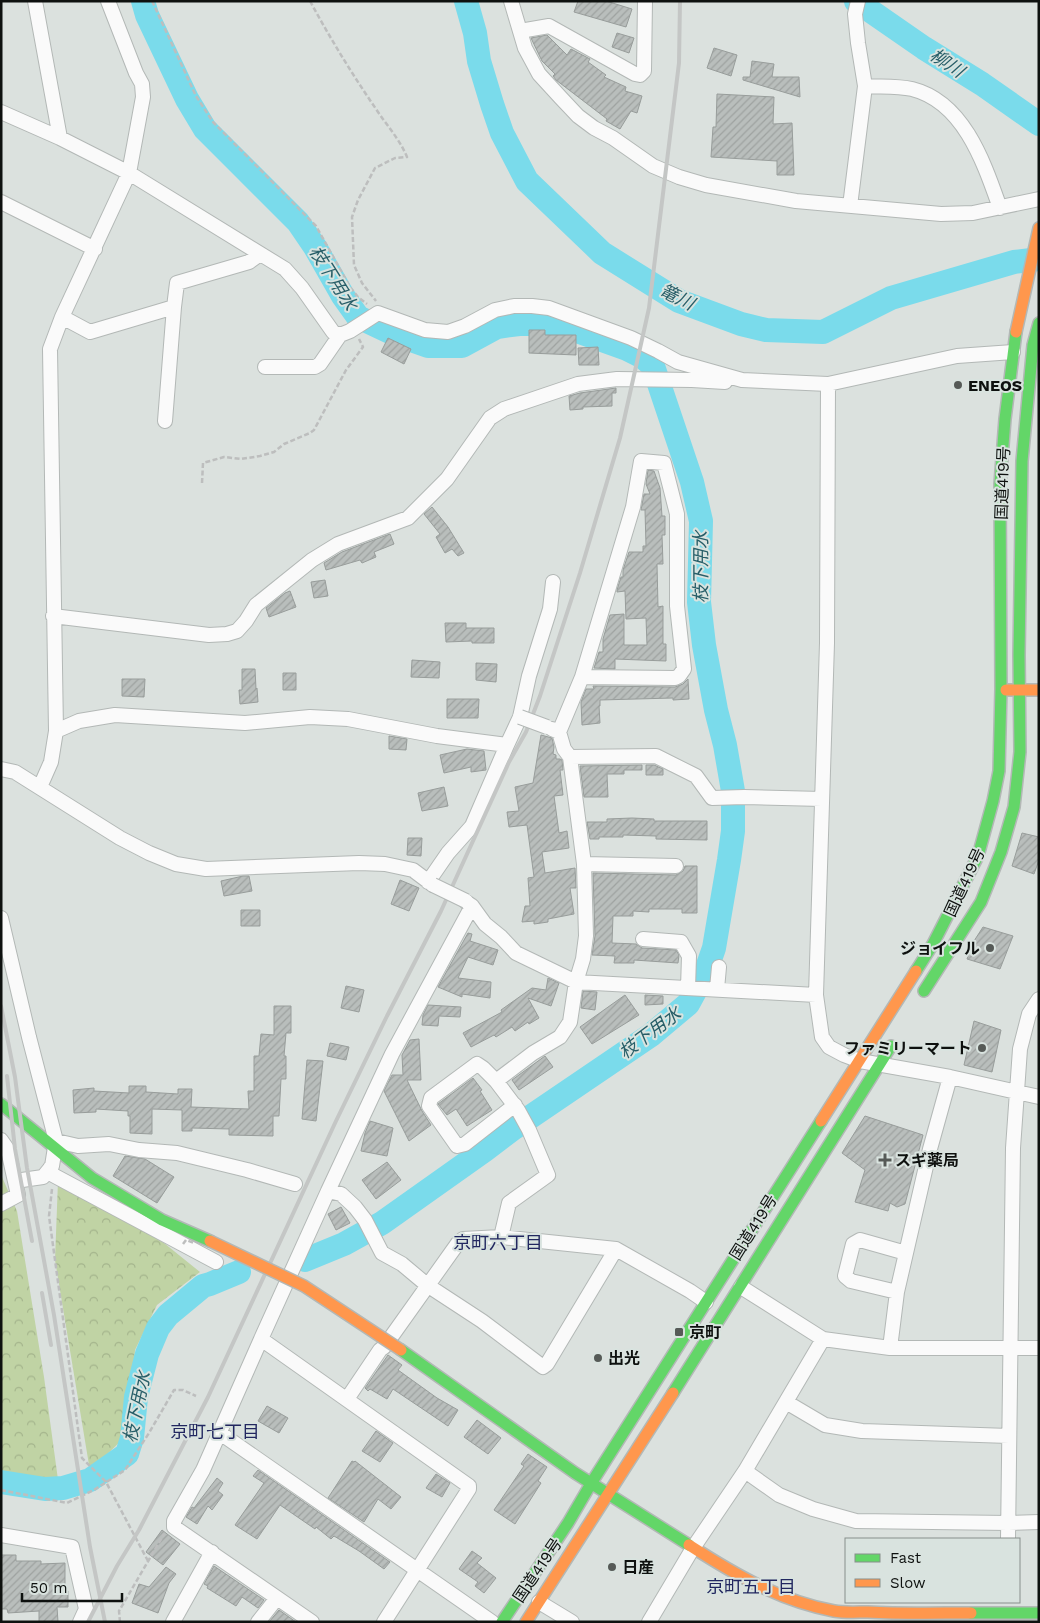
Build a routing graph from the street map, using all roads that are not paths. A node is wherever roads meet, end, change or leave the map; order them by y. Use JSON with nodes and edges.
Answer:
{"nodes":[{"id":1,"x":35,"y":1,"type":"edge"},
{"id":2,"x":108,"y":1,"type":"edge"},
{"id":3,"x":511,"y":1,"type":"edge"},
{"id":4,"x":645,"y":1,"type":"edge"},
{"id":5,"x":858,"y":1,"type":"edge"},
{"id":6,"x":520,"y":31,"type":"junction"},
{"id":7,"x":865,"y":86,"type":"junction"},
{"id":8,"x":1,"y":112,"type":"edge"},
{"id":9,"x":60,"y":138,"type":"junction"},
{"id":10,"x":129,"y":173,"type":"junction"},
{"id":11,"x":1039,"y":200,"type":"edge"},
{"id":12,"x":1,"y":202,"type":"edge"},
{"id":13,"x":850,"y":206,"type":"junction"},
{"id":14,"x":1000,"y":208,"type":"junction"},
{"id":15,"x":1039,"y":228,"type":"edge"},
{"id":16,"x":95,"y":249,"type":"junction"},
{"id":17,"x":260,"y":254,"type":"junction"},
{"id":18,"x":174,"y":307,"type":"junction"},
{"id":19,"x":62,"y":317,"type":"junction"},
{"id":20,"x":348,"y":332,"type":"junction"},
{"id":21,"x":1037,"y":336,"type":"edge"},
{"id":22,"x":1013,"y":352,"type":"junction"},
{"id":23,"x":264,"y":367,"type":"dead end"},
{"id":24,"x":742,"y":380,"type":"junction"},
{"id":25,"x":828,"y":384,"type":"junction"},
{"id":26,"x":165,"y":421,"type":"dead end"},
{"id":27,"x":553,"y":582,"type":"dead end"},
{"id":28,"x":53,"y":616,"type":"junction"},
{"id":29,"x":582,"y":677,"type":"junction"},
{"id":30,"x":1001,"y":689,"type":"junction"},
{"id":31,"x":1039,"y":690,"type":"edge"},
{"id":32,"x":1019,"y":691,"type":"junction"},
{"id":33,"x":520,"y":717,"type":"junction"},
{"id":34,"x":553,"y":729,"type":"junction"},
{"id":35,"x":56,"y":731,"type":"junction"},
{"id":36,"x":507,"y":744,"type":"junction"},
{"id":37,"x":570,"y":757,"type":"junction"},
{"id":38,"x":1,"y":769,"type":"edge"},
{"id":39,"x":40,"y":787,"type":"junction"},
{"id":40,"x":822,"y":800,"type":"junction"},
{"id":41,"x":584,"y":864,"type":"junction"},
{"id":42,"x":676,"y":866,"type":"dead end"},
{"id":43,"x":431,"y":883,"type":"junction"},
{"id":44,"x":469,"y":904,"type":"junction"},
{"id":45,"x":1,"y":918,"type":"edge"},
{"id":46,"x":643,"y":939,"type":"dead end"},
{"id":47,"x":719,"y":967,"type":"dead end"},
{"id":48,"x":576,"y":982,"type":"junction"},
{"id":49,"x":688,"y":988,"type":"junction"},
{"id":50,"x":715,"y":989,"type":"junction"},
{"id":51,"x":816,"y":995,"type":"junction"},
{"id":52,"x":1039,"y":999,"type":"edge"},
{"id":53,"x":916,"y":1002,"type":"dead end"},
{"id":54,"x":898,"y":1033,"type":"dead end"},
{"id":55,"x":860,"y":1061,"type":"junction"},
{"id":56,"x":880,"y":1064,"type":"junction"},
{"id":57,"x":950,"y":1077,"type":"junction"},
{"id":58,"x":496,"y":1081,"type":"junction"},
{"id":59,"x":1017,"y":1092,"type":"junction"},
{"id":60,"x":1039,"y":1097,"type":"edge"},
{"id":61,"x":1,"y":1104,"type":"edge"},
{"id":62,"x":517,"y":1108,"type":"junction"},
{"id":63,"x":1,"y":1140,"type":"edge"},
{"id":64,"x":55,"y":1144,"type":"junction"},
{"id":65,"x":52,"y":1172,"type":"junction"},
{"id":66,"x":15,"y":1181,"type":"junction"},
{"id":67,"x":295,"y":1184,"type":"dead end"},
{"id":68,"x":328,"y":1190,"type":"junction"},
{"id":69,"x":1,"y":1204,"type":"edge"},
{"id":70,"x":501,"y":1237,"type":"junction"},
{"id":71,"x":616,"y":1249,"type":"junction"},
{"id":72,"x":906,"y":1253,"type":"junction"},
{"id":73,"x":216,"y":1262,"type":"dead end"},
{"id":74,"x":428,"y":1285,"type":"junction"},
{"id":75,"x":741,"y":1287,"type":"junction"},
{"id":76,"x":896,"y":1292,"type":"junction"},
{"id":77,"x":706,"y":1302,"type":"junction"},
{"id":78,"x":261,"y":1339,"type":"junction"},
{"id":79,"x":823,"y":1339,"type":"junction"},
{"id":80,"x":890,"y":1348,"type":"junction"},
{"id":81,"x":1009,"y":1348,"type":"junction"},
{"id":82,"x":1039,"y":1348,"type":"edge"},
{"id":83,"x":347,"y":1399,"type":"junction"},
{"id":84,"x":786,"y":1402,"type":"junction"},
{"id":85,"x":220,"y":1433,"type":"junction"},
{"id":86,"x":1009,"y":1436,"type":"junction"},
{"id":87,"x":745,"y":1471,"type":"junction"},
{"id":88,"x":592,"y":1482,"type":"junction"},
{"id":89,"x":609,"y":1494,"type":"junction"},
{"id":90,"x":1039,"y":1522,"type":"edge"},
{"id":91,"x":1008,"y":1523,"type":"junction"},
{"id":92,"x":1,"y":1535,"type":"edge"},
{"id":93,"x":1008,"y":1538,"type":"edge"},
{"id":94,"x":693,"y":1548,"type":"junction"},
{"id":95,"x":212,"y":1552,"type":"junction"},
{"id":96,"x":417,"y":1571,"type":"junction"},
{"id":97,"x":276,"y":1598,"type":"junction"},
{"id":98,"x":538,"y":1602,"type":"junction"},
{"id":99,"x":1004,"y":1607,"type":"edge"},
{"id":100,"x":1039,"y":1613,"type":"edge"},
{"id":101,"x":835,"y":1616,"type":"edge"},
{"id":102,"x":80,"y":1622,"type":"edge"},
{"id":103,"x":173,"y":1622,"type":"edge"},
{"id":104,"x":258,"y":1622,"type":"edge"},
{"id":105,"x":312,"y":1622,"type":"edge"},
{"id":106,"x":384,"y":1622,"type":"edge"},
{"id":107,"x":492,"y":1622,"type":"edge"},
{"id":108,"x":502,"y":1622,"type":"edge"},
{"id":109,"x":526,"y":1622,"type":"edge"},
{"id":110,"x":572,"y":1622,"type":"edge"},
{"id":111,"x":648,"y":1622,"type":"edge"}],
"edges":[{"from":1,"to":9,"type":"street"},
{"from":2,"to":10,"type":"street"},
{"from":3,"to":6,"type":"street"},
{"from":4,"to":6,"type":"street"},
{"from":5,"to":7,"type":"street"},
{"from":6,"to":13,"type":"street"},
{"from":7,"to":13,"type":"street"},
{"from":7,"to":14,"type":"street"},
{"from":8,"to":9,"type":"street"},
{"from":9,"to":10,"type":"street"},
{"from":10,"to":16,"type":"street"},
{"from":10,"to":17,"type":"street"},
{"from":11,"to":14,"type":"street"},
{"from":12,"to":16,"type":"street"},
{"from":13,"to":14,"type":"street"},
{"from":15,"to":22,"type":"main road","name":"国道419号"},
{"from":16,"to":19,"type":"street"},
{"from":17,"to":18,"type":"street"},
{"from":17,"to":20,"type":"street"},
{"from":18,"to":19,"type":"street"},
{"from":18,"to":26,"type":"street"},
{"from":19,"to":28,"type":"street"},
{"from":20,"to":23,"type":"street"},
{"from":20,"to":24,"type":"street"},
{"from":21,"to":32,"type":"main road","name":"国道419号"},
{"from":22,"to":25,"type":"street"},
{"from":22,"to":30,"type":"main road","name":"国道419号"},
{"from":24,"to":25,"type":"street"},
{"from":24,"to":28,"type":"street"},
{"from":25,"to":40,"type":"street"},
{"from":27,"to":33,"type":"street"},
{"from":28,"to":35,"type":"street"},
{"from":29,"to":29,"type":"street"},
{"from":29,"to":34,"type":"street"},
{"from":30,"to":32,"type":"main road"},
{"from":30,"to":55,"type":"main road","name":"国道419号"},
{"from":31,"to":32,"type":"main road"},
{"from":32,"to":53,"type":"main road","name":"国道419号"},
{"from":33,"to":34,"type":"street","bridge":true},
{"from":33,"to":36,"type":"street"},
{"from":34,"to":37,"type":"street"},
{"from":35,"to":36,"type":"street"},
{"from":35,"to":39,"type":"street"},
{"from":36,"to":43,"type":"street"},
{"from":37,"to":40,"type":"street"},
{"from":37,"to":41,"type":"street"},
{"from":38,"to":39,"type":"street"},
{"from":39,"to":43,"type":"street"},
{"from":40,"to":51,"type":"street"},
{"from":41,"to":42,"type":"street"},
{"from":41,"to":48,"type":"street"},
{"from":43,"to":44,"type":"street","bridge":true},
{"from":44,"to":48,"type":"street"},
{"from":44,"to":68,"type":"street"},
{"from":45,"to":64,"type":"street"},
{"from":46,"to":49,"type":"street"},
{"from":47,"to":50,"type":"street"},
{"from":48,"to":49,"type":"street"},
{"from":48,"to":58,"type":"street"},
{"from":49,"to":50,"type":"street"},
{"from":50,"to":51,"type":"street"},
{"from":51,"to":55,"type":"street"},
{"from":52,"to":59,"type":"street"},
{"from":54,"to":56,"type":"main road","name":"国道419号"},
{"from":55,"to":56,"type":"street"},
{"from":55,"to":77,"type":"main road","name":"国道419号"},
{"from":56,"to":57,"type":"street"},
{"from":56,"to":75,"type":"main road","name":"国道419号"},
{"from":57,"to":59,"type":"street"},
{"from":57,"to":72,"type":"street"},
{"from":58,"to":62,"type":"street"},
{"from":58,"to":62,"type":"street"},
{"from":59,"to":60,"type":"street"},
{"from":59,"to":81,"type":"street"},
{"from":61,"to":64,"type":"main road"},
{"from":62,"to":70,"type":"street"},
{"from":63,"to":66,"type":"street"},
{"from":64,"to":65,"type":"street"},
{"from":64,"to":67,"type":"street"},
{"from":64,"to":88,"type":"main road","bridge":true},
{"from":65,"to":66,"type":"street"},
{"from":65,"to":73,"type":"street"},
{"from":66,"to":69,"type":"street"},
{"from":68,"to":74,"type":"street"},
{"from":68,"to":78,"type":"street"},
{"from":70,"to":71,"type":"street"},
{"from":70,"to":74,"type":"street"},
{"from":71,"to":74,"type":"street"},
{"from":71,"to":77,"type":"street"},
{"from":72,"to":76,"type":"street"},
{"from":72,"to":76,"type":"street"},
{"from":74,"to":83,"type":"street"},
{"from":75,"to":79,"type":"street"},
{"from":75,"to":89,"type":"main road","name":"国道419号"},
{"from":76,"to":80,"type":"street"},
{"from":77,"to":88,"type":"main road","name":"国道419号"},
{"from":78,"to":83,"type":"street"},
{"from":78,"to":85,"type":"street"},
{"from":79,"to":80,"type":"street"},
{"from":79,"to":84,"type":"street"},
{"from":80,"to":81,"type":"street"},
{"from":81,"to":82,"type":"street"},
{"from":81,"to":86,"type":"street"},
{"from":83,"to":96,"type":"street"},
{"from":84,"to":86,"type":"street"},
{"from":84,"to":87,"type":"street"},
{"from":85,"to":95,"type":"street"},
{"from":85,"to":96,"type":"street"},
{"from":86,"to":91,"type":"street"},
{"from":87,"to":91,"type":"street"},
{"from":87,"to":94,"type":"street"},
{"from":88,"to":89,"type":"main road"},
{"from":88,"to":108,"type":"main road","name":"国道419号"},
{"from":89,"to":94,"type":"main road"},
{"from":89,"to":98,"type":"main road","name":"国道419号"},
{"from":90,"to":91,"type":"street"},
{"from":91,"to":93,"type":"street"},
{"from":92,"to":102,"type":"street"},
{"from":94,"to":101,"type":"main road"},
{"from":94,"to":111,"type":"street"},
{"from":95,"to":97,"type":"street"},
{"from":95,"to":103,"type":"street"},
{"from":96,"to":106,"type":"street"},
{"from":96,"to":107,"type":"street"},
{"from":97,"to":104,"type":"street"},
{"from":97,"to":105,"type":"street"},
{"from":98,"to":109,"type":"main road","name":"国道419号"},
{"from":98,"to":110,"type":"street"},
{"from":99,"to":100,"type":"main road"},
{"from":99,"to":101,"type":"main road"}]}
